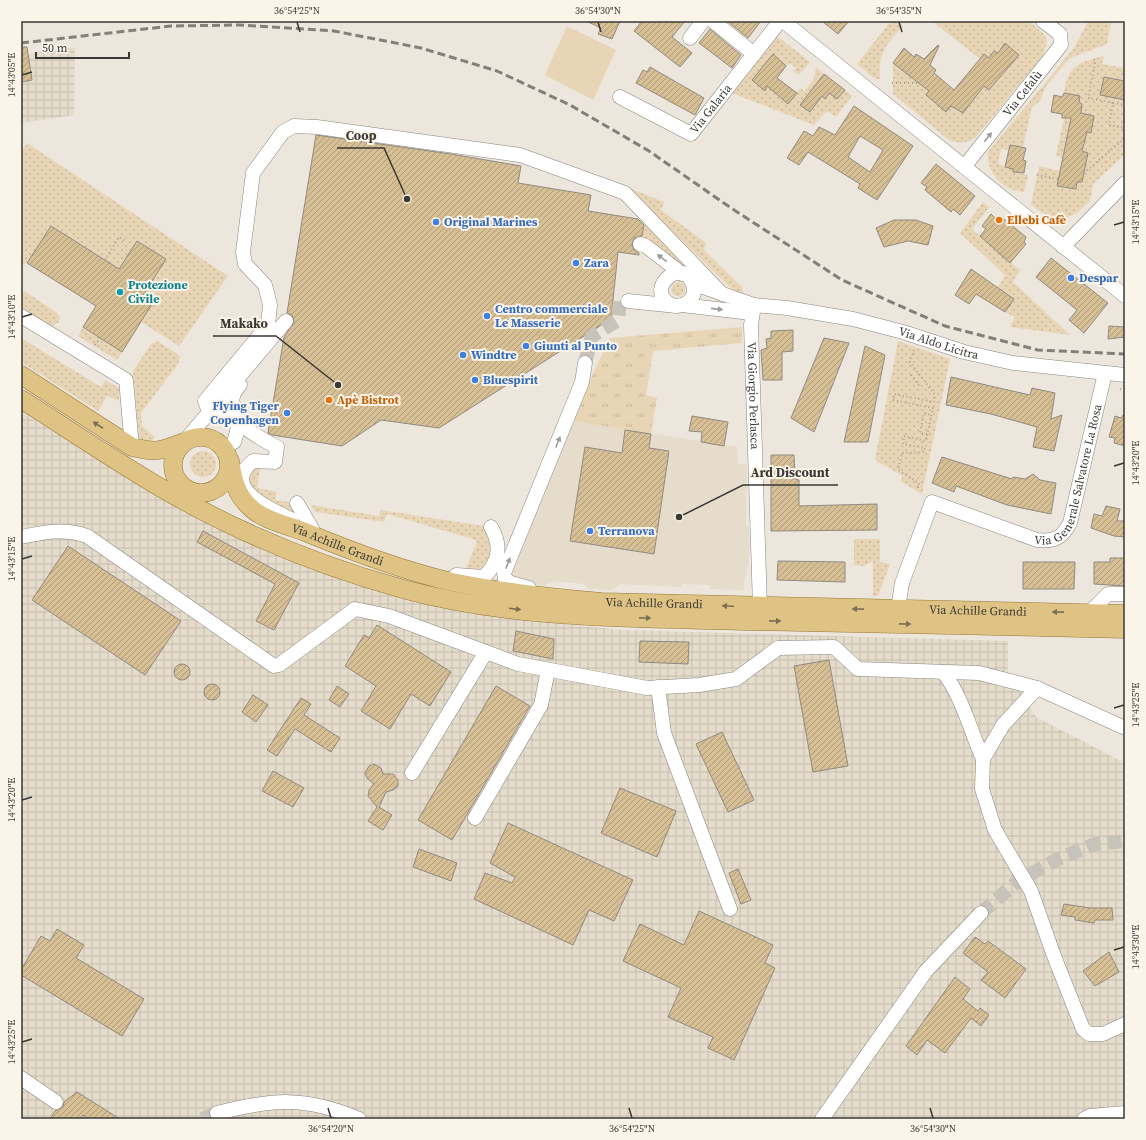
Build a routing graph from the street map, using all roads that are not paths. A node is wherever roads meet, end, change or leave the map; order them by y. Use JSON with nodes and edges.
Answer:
{"nodes":[{"id":1,"x":703,"y":21,"type":"edge"},
{"id":2,"x":713,"y":21,"type":"edge"},
{"id":3,"x":780,"y":21,"type":"edge"},
{"id":4,"x":783,"y":21,"type":"edge"},
{"id":5,"x":1043,"y":21,"type":"edge"},
{"id":6,"x":690,"y":38,"type":"dead end"},
{"id":7,"x":754,"y":54,"type":"junction"},
{"id":8,"x":620,"y":97,"type":"dead end"},
{"id":9,"x":964,"y":167,"type":"junction"},
{"id":10,"x":1125,"y":184,"type":"edge"},
{"id":11,"x":640,"y":244,"type":"dead end"},
{"id":12,"x":1063,"y":247,"type":"junction"},
{"id":13,"x":687,"y":277,"type":"junction"},
{"id":14,"x":722,"y":294,"type":"junction"},
{"id":15,"x":1125,"y":296,"type":"edge"},
{"id":16,"x":628,"y":301,"type":"dead end"},
{"id":17,"x":678,"y":306,"type":"junction"},
{"id":18,"x":753,"y":309,"type":"junction"},
{"id":19,"x":21,"y":316,"type":"edge"},
{"id":20,"x":585,"y":364,"type":"tunnel mouth"},
{"id":21,"x":1105,"y":374,"type":"junction"},
{"id":22,"x":21,"y":375,"type":"edge"},
{"id":23,"x":1125,"y":375,"type":"edge"},
{"id":24,"x":21,"y":390,"type":"edge"},
{"id":25,"x":21,"y":399,"type":"edge"},
{"id":26,"x":209,"y":412,"type":"junction"},
{"id":27,"x":238,"y":422,"type":"junction"},
{"id":28,"x":184,"y":442,"type":"junction"},
{"id":29,"x":273,"y":445,"type":"junction"},
{"id":30,"x":132,"y":447,"type":"junction"},
{"id":31,"x":231,"y":454,"type":"junction"},
{"id":32,"x":183,"y":487,"type":"junction"},
{"id":33,"x":297,"y":503,"type":"dead end"},
{"id":34,"x":491,"y":528,"type":"dead end"},
{"id":35,"x":312,"y":529,"type":"junction"},
{"id":36,"x":21,"y":537,"type":"edge"},
{"id":37,"x":376,"y":560,"type":"junction"},
{"id":38,"x":399,"y":568,"type":"junction"},
{"id":39,"x":1125,"y":594,"type":"edge"},
{"id":40,"x":578,"y":600,"type":"junction"},
{"id":41,"x":493,"y":606,"type":"junction"},
{"id":42,"x":760,"y":607,"type":"junction"},
{"id":43,"x":898,"y":609,"type":"junction"},
{"id":44,"x":1089,"y":613,"type":"junction"},
{"id":45,"x":1125,"y":614,"type":"edge"},
{"id":46,"x":1125,"y":629,"type":"edge"},
{"id":47,"x":486,"y":652,"type":"junction"},
{"id":48,"x":548,"y":670,"type":"junction"},
{"id":49,"x":943,"y":672,"type":"junction"},
{"id":50,"x":658,"y":687,"type":"junction"},
{"id":51,"x":1038,"y":688,"type":"junction"},
{"id":52,"x":1125,"y":728,"type":"edge"},
{"id":53,"x":983,"y":759,"type":"junction"},
{"id":54,"x":412,"y":773,"type":"dead end"},
{"id":55,"x":475,"y":818,"type":"dead end"},
{"id":56,"x":730,"y":909,"type":"dead end"},
{"id":57,"x":981,"y":913,"type":"tunnel mouth"},
{"id":58,"x":1125,"y":1024,"type":"edge"},
{"id":59,"x":21,"y":1078,"type":"edge"},
{"id":60,"x":56,"y":1102,"type":"dead end"},
{"id":61,"x":217,"y":1113,"type":"tunnel mouth"},
{"id":62,"x":1125,"y":1114,"type":"edge"},
{"id":63,"x":359,"y":1119,"type":"edge"},
{"id":64,"x":822,"y":1119,"type":"edge"},
{"id":65,"x":1084,"y":1119,"type":"edge"},
{"id":66,"x":1117,"y":1119,"type":"edge"}],
"edges":[{"from":1,"to":6,"type":"street"},
{"from":2,"to":7,"type":"street"},
{"from":3,"to":7,"type":"street","name":"Via Galaria"},
{"from":4,"to":9,"type":"street"},
{"from":9,"to":5,"type":"street","name":"Via Cefalù","one_way":true},
{"from":7,"to":8,"type":"street","name":"Via Galaria"},
{"from":9,"to":12,"type":"street"},
{"from":10,"to":12,"type":"street"},
{"from":13,"to":11,"type":"street","one_way":true},
{"from":12,"to":15,"type":"street"},
{"from":13,"to":14,"type":"street"},
{"from":13,"to":17,"type":"street"},
{"from":13,"to":17,"type":"street"},
{"from":14,"to":18,"type":"street"},
{"from":14,"to":26,"type":"street"},
{"from":16,"to":17,"type":"street"},
{"from":17,"to":18,"type":"street","one_way":true},
{"from":18,"to":21,"type":"street","name":"Via Aldo Licitra"},
{"from":18,"to":42,"type":"street","name":"Via Giorgio Perlasca"},
{"from":19,"to":30,"type":"street"},
{"from":40,"to":20,"type":"street","one_way":true},
{"from":21,"to":23,"type":"street","name":"Via Aldo Licitra"},
{"from":21,"to":43,"type":"street","name":"Via Generale Salvatore La Rosa"},
{"from":30,"to":22,"type":"main road","one_way":true},
{"from":24,"to":32,"type":"main road","name":"Via Achille Grandi"},
{"from":25,"to":41,"type":"main road","name":"Via Achille Grandi"},
{"from":26,"to":27,"type":"street"},
{"from":26,"to":27,"type":"street"},
{"from":26,"to":28,"type":"street"},
{"from":27,"to":29,"type":"street"},
{"from":27,"to":31,"type":"street"},
{"from":28,"to":30,"type":"main road"},
{"from":28,"to":31,"type":"main road"},
{"from":28,"to":32,"type":"main road"},
{"from":29,"to":31,"type":"street"},
{"from":29,"to":35,"type":"street"},
{"from":31,"to":32,"type":"main road"},
{"from":31,"to":37,"type":"main road","name":"Via Achille Grandi"},
{"from":32,"to":41,"type":"main road","name":"Via Achille Grandi"},
{"from":33,"to":35,"type":"street"},
{"from":34,"to":38,"type":"street"},
{"from":35,"to":37,"type":"street"},
{"from":36,"to":47,"type":"street"},
{"from":37,"to":38,"type":"main road","name":"Via Achille Grandi"},
{"from":38,"to":40,"type":"main road","name":"Via Achille Grandi"},
{"from":39,"to":44,"type":"street"},
{"from":42,"to":40,"type":"main road","name":"Via Achille Grandi","one_way":true},
{"from":41,"to":46,"type":"main road","name":"Via Achille Grandi","one_way":true},
{"from":43,"to":42,"type":"main road","name":"Via Achille Grandi","one_way":true},
{"from":44,"to":43,"type":"main road","name":"Via Achille Grandi","one_way":true},
{"from":44,"to":45,"type":"main road","name":"Via Achille Grandi"},
{"from":47,"to":48,"type":"street"},
{"from":47,"to":54,"type":"street"},
{"from":48,"to":50,"type":"street"},
{"from":48,"to":55,"type":"street"},
{"from":49,"to":50,"type":"street"},
{"from":49,"to":51,"type":"street"},
{"from":49,"to":53,"type":"street"},
{"from":50,"to":56,"type":"street"},
{"from":51,"to":52,"type":"street"},
{"from":51,"to":53,"type":"street"},
{"from":53,"to":58,"type":"street"},
{"from":57,"to":64,"type":"street"},
{"from":59,"to":60,"type":"street"},
{"from":61,"to":63,"type":"street"},
{"from":62,"to":65,"type":"street"},
{"from":62,"to":66,"type":"street"}]}
